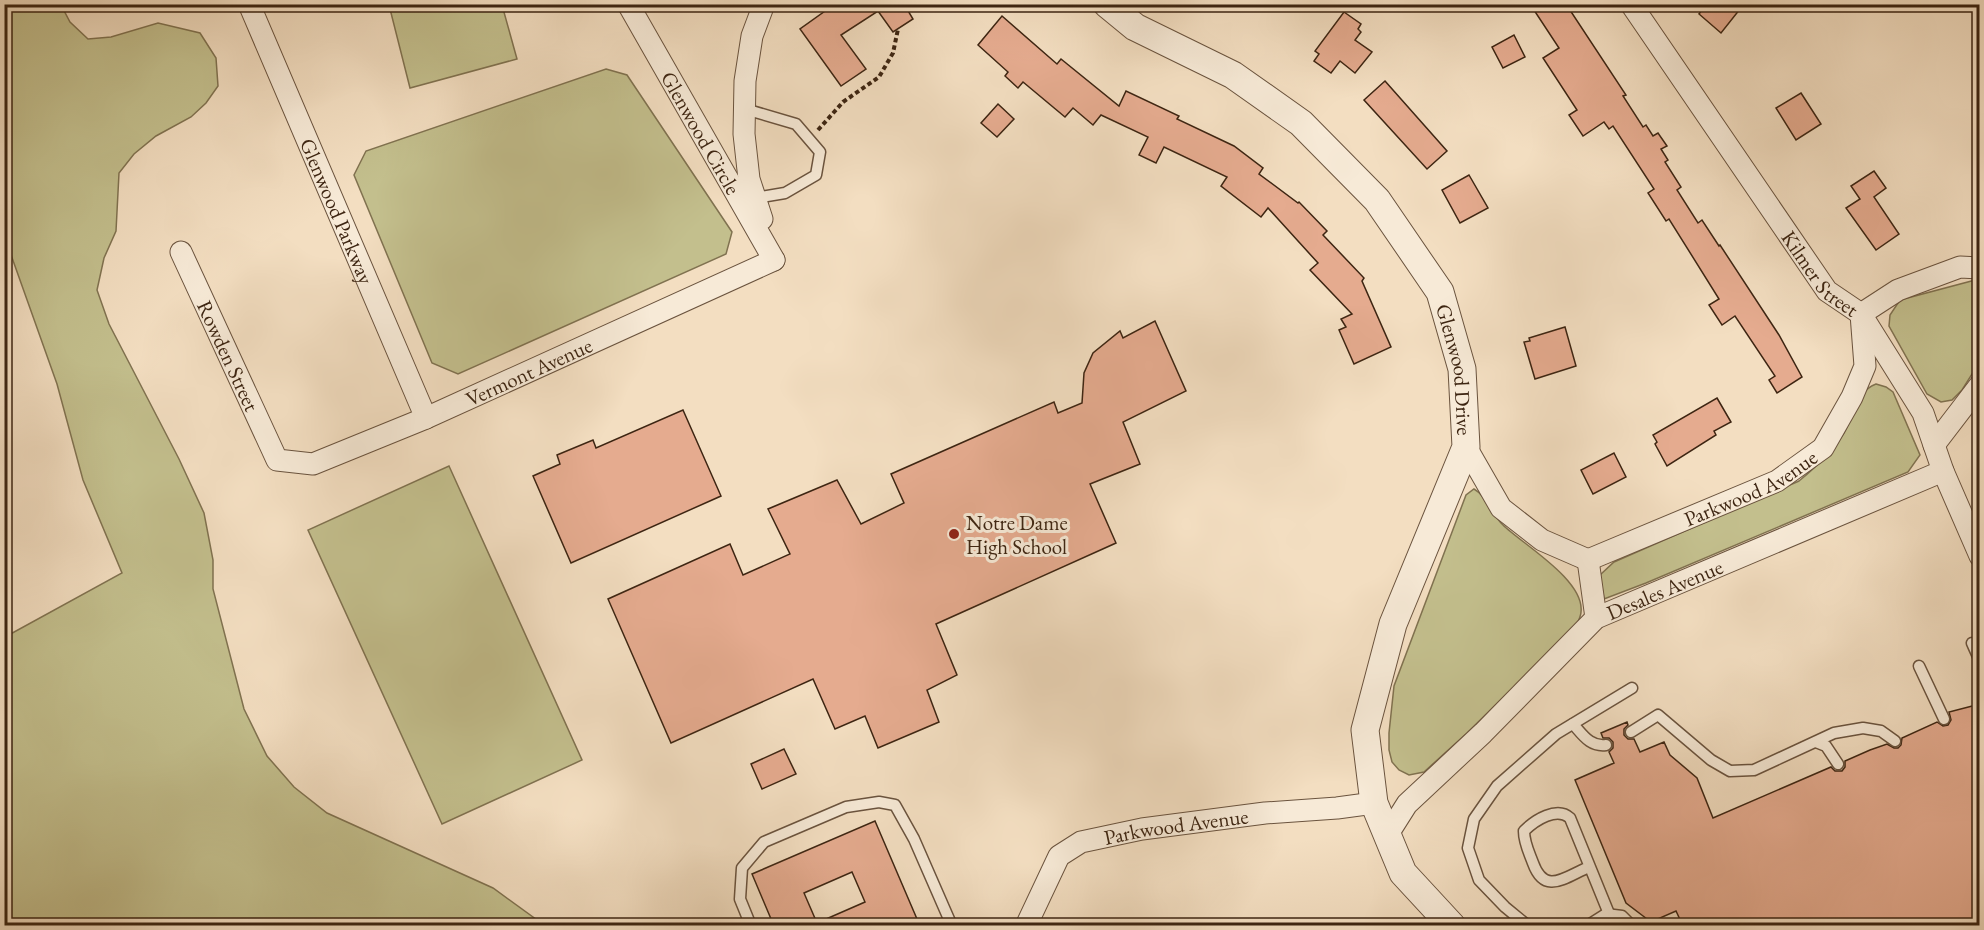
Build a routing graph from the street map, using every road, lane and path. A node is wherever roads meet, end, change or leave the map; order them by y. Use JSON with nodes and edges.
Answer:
{"nodes":[{"id":1,"x":249,"y":4,"type":"edge"},
{"id":2,"x":628,"y":4,"type":"edge"},
{"id":3,"x":764,"y":4,"type":"edge"},
{"id":4,"x":1107,"y":4,"type":"edge"},
{"id":5,"x":1631,"y":4,"type":"edge"},
{"id":6,"x":898,"y":29,"type":"dead end"},
{"id":7,"x":745,"y":109,"type":"junction"},
{"id":8,"x":809,"y":140,"type":"junction"},
{"id":9,"x":755,"y":198,"type":"junction"},
{"id":10,"x":181,"y":252,"type":"dead end"},
{"id":11,"x":774,"y":260,"type":"junction"},
{"id":12,"x":1980,"y":267,"type":"edge"},
{"id":13,"x":1861,"y":314,"type":"junction"},
{"id":14,"x":1980,"y":385,"type":"edge"},
{"id":15,"x":426,"y":418,"type":"junction"},
{"id":16,"x":1934,"y":445,"type":"junction"},
{"id":17,"x":1466,"y":447,"type":"junction"},
{"id":18,"x":278,"y":460,"type":"joint"},
{"id":19,"x":1943,"y":471,"type":"junction"},
{"id":20,"x":1973,"y":523,"type":"edge"},
{"id":21,"x":1980,"y":556,"type":"edge"},
{"id":22,"x":1588,"y":560,"type":"junction"},
{"id":23,"x":1596,"y":618,"type":"junction"},
{"id":24,"x":1972,"y":643,"type":"dead end"},
{"id":25,"x":1980,"y":661,"type":"edge"},
{"id":26,"x":1919,"y":666,"type":"dead end"},
{"id":27,"x":1632,"y":688,"type":"dead end"},
{"id":28,"x":1944,"y":719,"type":"dead end"},
{"id":29,"x":1573,"y":724,"type":"junction"},
{"id":30,"x":1631,"y":732,"type":"dead end"},
{"id":31,"x":1895,"y":741,"type":"dead end"},
{"id":32,"x":1816,"y":742,"type":"junction"},
{"id":33,"x":1606,"y":745,"type":"dead end"},
{"id":34,"x":1838,"y":764,"type":"dead end"},
{"id":35,"x":1374,"y":803,"type":"junction"},
{"id":36,"x":1388,"y":834,"type":"junction"},
{"id":37,"x":1589,"y":867,"type":"junction"},
{"id":38,"x":1608,"y":914,"type":"junction"},
{"id":39,"x":751,"y":926,"type":"edge"},
{"id":40,"x":952,"y":926,"type":"edge"},
{"id":41,"x":1026,"y":926,"type":"edge"},
{"id":42,"x":1452,"y":926,"type":"edge"},
{"id":43,"x":1528,"y":926,"type":"edge"},
{"id":44,"x":1587,"y":926,"type":"edge"},
{"id":45,"x":1614,"y":926,"type":"edge"},
{"id":46,"x":1632,"y":926,"type":"edge"}],
"edges":[{"from":1,"to":15,"type":"street","name":"Glenwood Parkway"},
{"from":2,"to":11,"type":"street","name":"Glenwood Circle"},
{"from":3,"to":7,"type":"street"},
{"from":4,"to":17,"type":"street","name":"Glenwood Drive"},
{"from":5,"to":13,"type":"street","name":"Kilmer Street"},
{"from":6,"to":8,"type":"path"},
{"from":7,"to":8,"type":"lane"},
{"from":7,"to":9,"type":"street"},
{"from":8,"to":9,"type":"lane"},
{"from":9,"to":11,"type":"street"},
{"from":10,"to":18,"type":"street","name":"Rowden Street"},
{"from":11,"to":15,"type":"street","name":"Vermont Avenue"},
{"from":12,"to":13,"type":"street"},
{"from":13,"to":16,"type":"street","name":"Kilmer Street"},
{"from":13,"to":22,"type":"street","name":"Parkwood Avenue"},
{"from":14,"to":16,"type":"street"},
{"from":15,"to":18,"type":"street","name":"Vermont Avenue"},
{"from":16,"to":19,"type":"street","name":"Kilmer Street"},
{"from":17,"to":22,"type":"street"},
{"from":17,"to":35,"type":"street","name":"Glenwood Drive"},
{"from":19,"to":20,"type":"street","name":"Kilmer Street"},
{"from":19,"to":23,"type":"street","name":"Desales Avenue"},
{"from":20,"to":21,"type":"street","name":"Kilmer Street"},
{"from":22,"to":23,"type":"street"},
{"from":23,"to":36,"type":"street","name":"Desales Avenue"},
{"from":24,"to":25,"type":"lane"},
{"from":26,"to":28,"type":"lane"},
{"from":27,"to":29,"type":"lane"},
{"from":29,"to":33,"type":"lane"},
{"from":29,"to":43,"type":"lane"},
{"from":30,"to":32,"type":"lane"},
{"from":31,"to":32,"type":"lane"},
{"from":32,"to":34,"type":"lane"},
{"from":35,"to":36,"type":"street","name":"Glenwood Drive"},
{"from":35,"to":41,"type":"street","name":"Parkwood Avenue"},
{"from":36,"to":42,"type":"street","name":"Glenwood Drive"},
{"from":37,"to":37,"type":"lane"},
{"from":37,"to":38,"type":"lane"},
{"from":38,"to":44,"type":"lane"},
{"from":38,"to":45,"type":"lane"},
{"from":38,"to":46,"type":"lane"},
{"from":39,"to":40,"type":"lane"}]}
